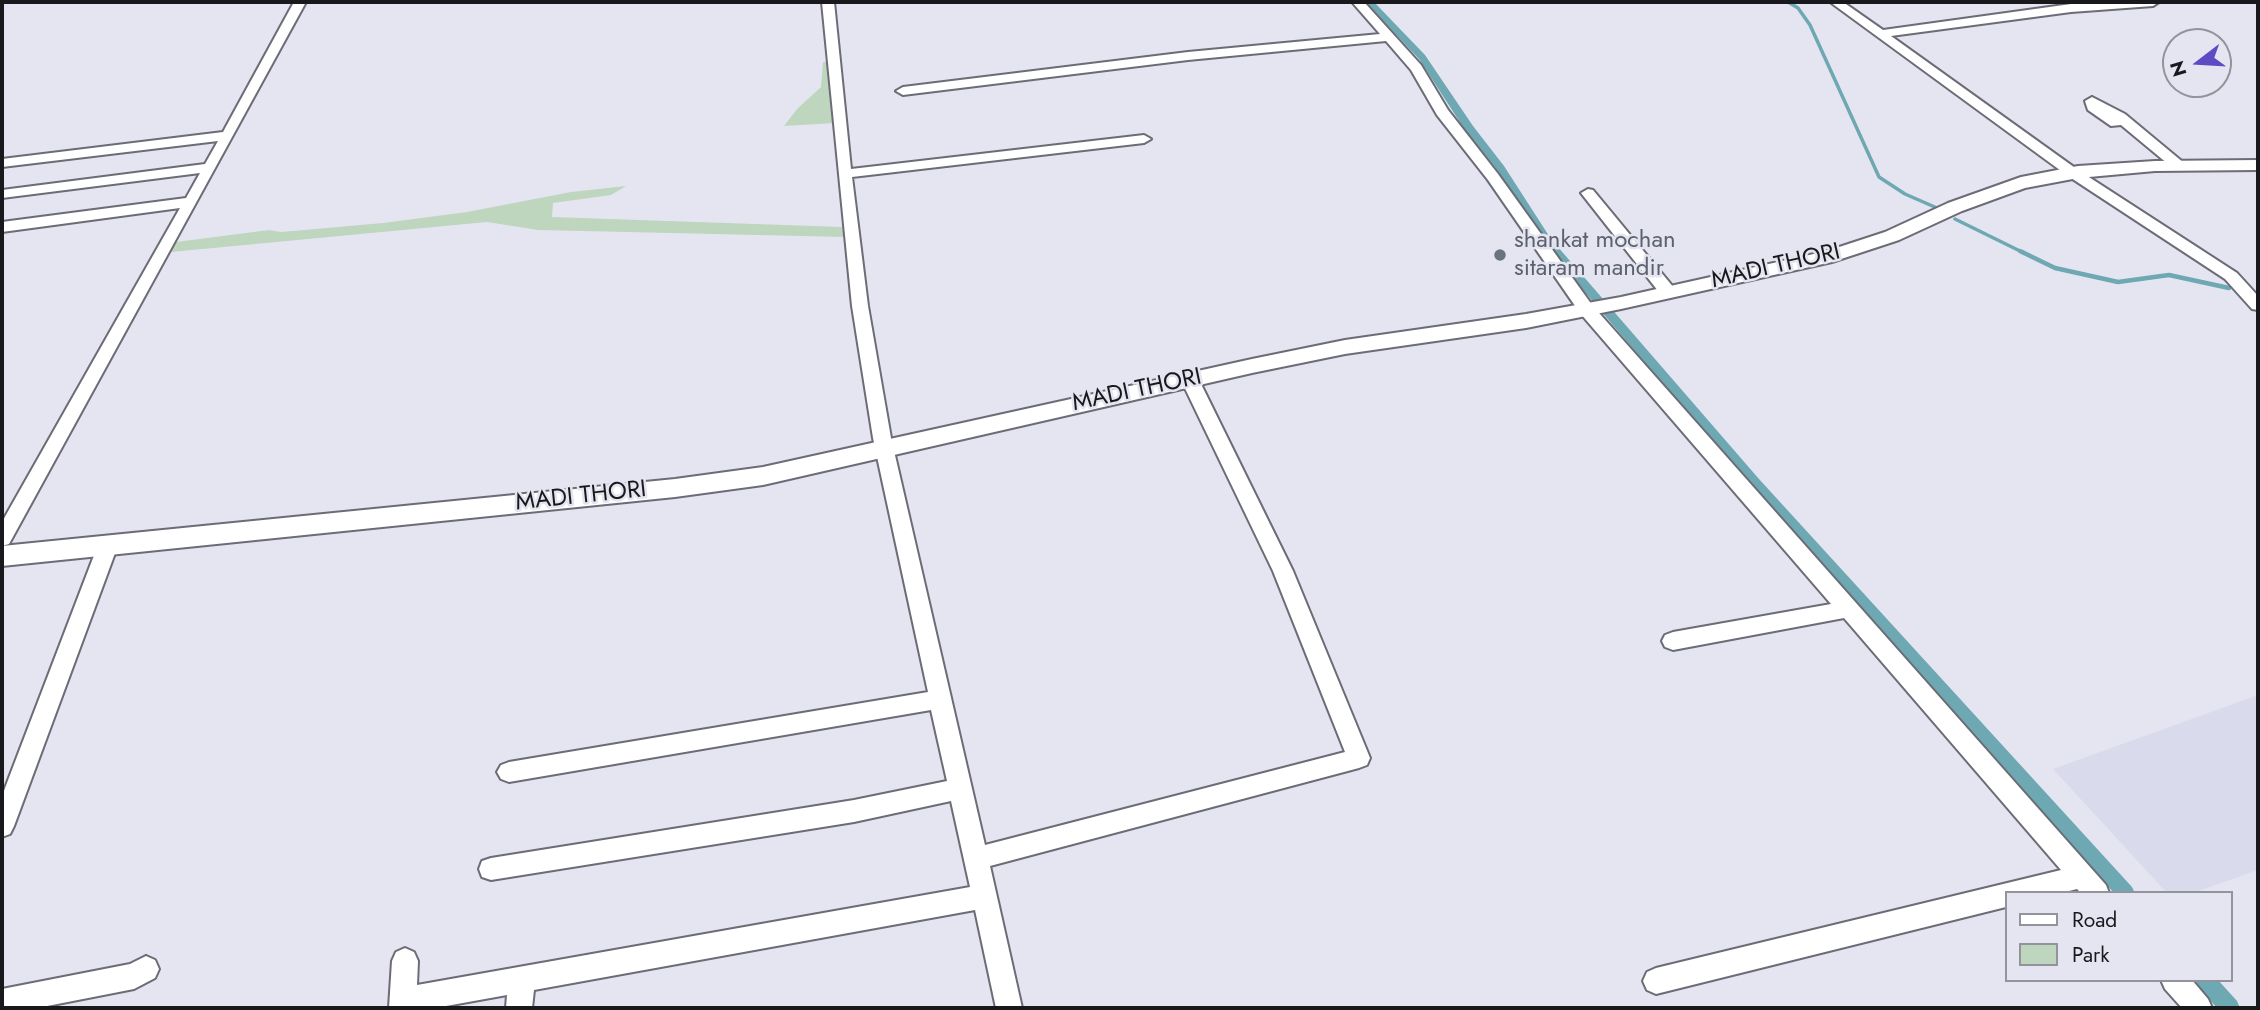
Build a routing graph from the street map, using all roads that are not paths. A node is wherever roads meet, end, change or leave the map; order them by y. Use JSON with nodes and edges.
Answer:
{"nodes":[{"id":1,"x":300,"y":2,"type":"edge"},
{"id":2,"x":828,"y":2,"type":"edge"},
{"id":3,"x":1358,"y":2,"type":"edge"},
{"id":4,"x":1836,"y":2,"type":"edge"},
{"id":5,"x":2153,"y":2,"type":"edge"},
{"id":6,"x":1880,"y":34,"type":"junction"},
{"id":7,"x":1390,"y":37,"type":"junction"},
{"id":8,"x":903,"y":91,"type":"dead end"},
{"id":9,"x":2116,"y":123,"type":"dead end"},
{"id":10,"x":228,"y":136,"type":"junction"},
{"id":11,"x":1144,"y":139,"type":"dead end"},
{"id":12,"x":25,"y":160,"type":"junction"},
{"id":13,"x":2,"y":163,"type":"edge"},
{"id":14,"x":2258,"y":165,"type":"edge"},
{"id":15,"x":2179,"y":166,"type":"junction"},
{"id":16,"x":209,"y":168,"type":"junction"},
{"id":17,"x":2073,"y":173,"type":"junction"},
{"id":18,"x":844,"y":174,"type":"junction"},
{"id":19,"x":1588,"y":193,"type":"dead end"},
{"id":20,"x":3,"y":196,"type":"edge"},
{"id":21,"x":191,"y":202,"type":"junction"},
{"id":22,"x":2,"y":227,"type":"edge"},
{"id":23,"x":1668,"y":292,"type":"junction"},
{"id":24,"x":2258,"y":305,"type":"edge"},
{"id":25,"x":1600,"y":307,"type":"junction"},
{"id":26,"x":1190,"y":380,"type":"junction"},
{"id":27,"x":884,"y":450,"type":"junction"},
{"id":28,"x":2,"y":539,"type":"edge"},
{"id":29,"x":108,"y":545,"type":"junction"},
{"id":30,"x":2,"y":556,"type":"edge"},
{"id":31,"x":1847,"y":609,"type":"junction"},
{"id":32,"x":1673,"y":641,"type":"dead end"},
{"id":33,"x":940,"y":699,"type":"junction"},
{"id":34,"x":509,"y":772,"type":"dead end"},
{"id":35,"x":960,"y":789,"type":"junction"},
{"id":36,"x":2,"y":826,"type":"edge"},
{"id":37,"x":975,"y":859,"type":"junction"},
{"id":38,"x":491,"y":869,"type":"dead end"},
{"id":39,"x":2089,"y":884,"type":"edge"},
{"id":40,"x":2031,"y":891,"type":"edge"},
{"id":41,"x":2004,"y":895,"type":"edge"},
{"id":42,"x":984,"y":896,"type":"junction"},
{"id":43,"x":405,"y":961,"type":"dead end"},
{"id":44,"x":146,"y":970,"type":"dead end"},
{"id":45,"x":522,"y":978,"type":"junction"},
{"id":46,"x":1656,"y":981,"type":"dead end"},
{"id":47,"x":2176,"y":982,"type":"edge"},
{"id":48,"x":2,"y":1002,"type":"edge"},
{"id":49,"x":402,"y":1005,"type":"edge"},
{"id":50,"x":519,"y":1008,"type":"edge"},
{"id":51,"x":1009,"y":1008,"type":"edge"},
{"id":52,"x":2199,"y":1008,"type":"edge"}],
"edges":[{"from":1,"to":10,"type":"street"},
{"from":2,"to":18,"type":"street"},
{"from":3,"to":7,"type":"street"},
{"from":4,"to":6,"type":"street"},
{"from":5,"to":6,"type":"street"},
{"from":6,"to":17,"type":"street"},
{"from":7,"to":8,"type":"street"},
{"from":7,"to":25,"type":"street"},
{"from":9,"to":15,"type":"street"},
{"from":10,"to":12,"type":"street"},
{"from":10,"to":16,"type":"street"},
{"from":11,"to":18,"type":"street"},
{"from":12,"to":13,"type":"street"},
{"from":12,"to":20,"type":"street"},
{"from":14,"to":15,"type":"main road","name":"MADI THORI"},
{"from":15,"to":17,"type":"main road","name":"MADI THORI"},
{"from":16,"to":20,"type":"street"},
{"from":16,"to":21,"type":"street"},
{"from":17,"to":23,"type":"main road","name":"MADI THORI"},
{"from":17,"to":24,"type":"street"},
{"from":18,"to":27,"type":"street"},
{"from":19,"to":23,"type":"street"},
{"from":21,"to":22,"type":"street"},
{"from":21,"to":28,"type":"street"},
{"from":23,"to":25,"type":"main road","name":"MADI THORI"},
{"from":25,"to":26,"type":"main road","name":"MADI THORI"},
{"from":25,"to":31,"type":"street"},
{"from":26,"to":27,"type":"main road","name":"MADI THORI"},
{"from":26,"to":37,"type":"street"},
{"from":27,"to":29,"type":"main road","name":"MADI THORI"},
{"from":27,"to":33,"type":"street"},
{"from":29,"to":30,"type":"main road","name":"MADI THORI"},
{"from":29,"to":36,"type":"street"},
{"from":31,"to":32,"type":"street"},
{"from":31,"to":39,"type":"street"},
{"from":33,"to":34,"type":"street"},
{"from":33,"to":35,"type":"street"},
{"from":35,"to":37,"type":"street"},
{"from":35,"to":38,"type":"street"},
{"from":37,"to":42,"type":"street"},
{"from":39,"to":40,"type":"street"},
{"from":41,"to":46,"type":"street"},
{"from":42,"to":45,"type":"street"},
{"from":42,"to":51,"type":"street"},
{"from":43,"to":49,"type":"street"},
{"from":44,"to":48,"type":"street"},
{"from":45,"to":49,"type":"street"},
{"from":45,"to":50,"type":"street"},
{"from":47,"to":52,"type":"street"}]}
